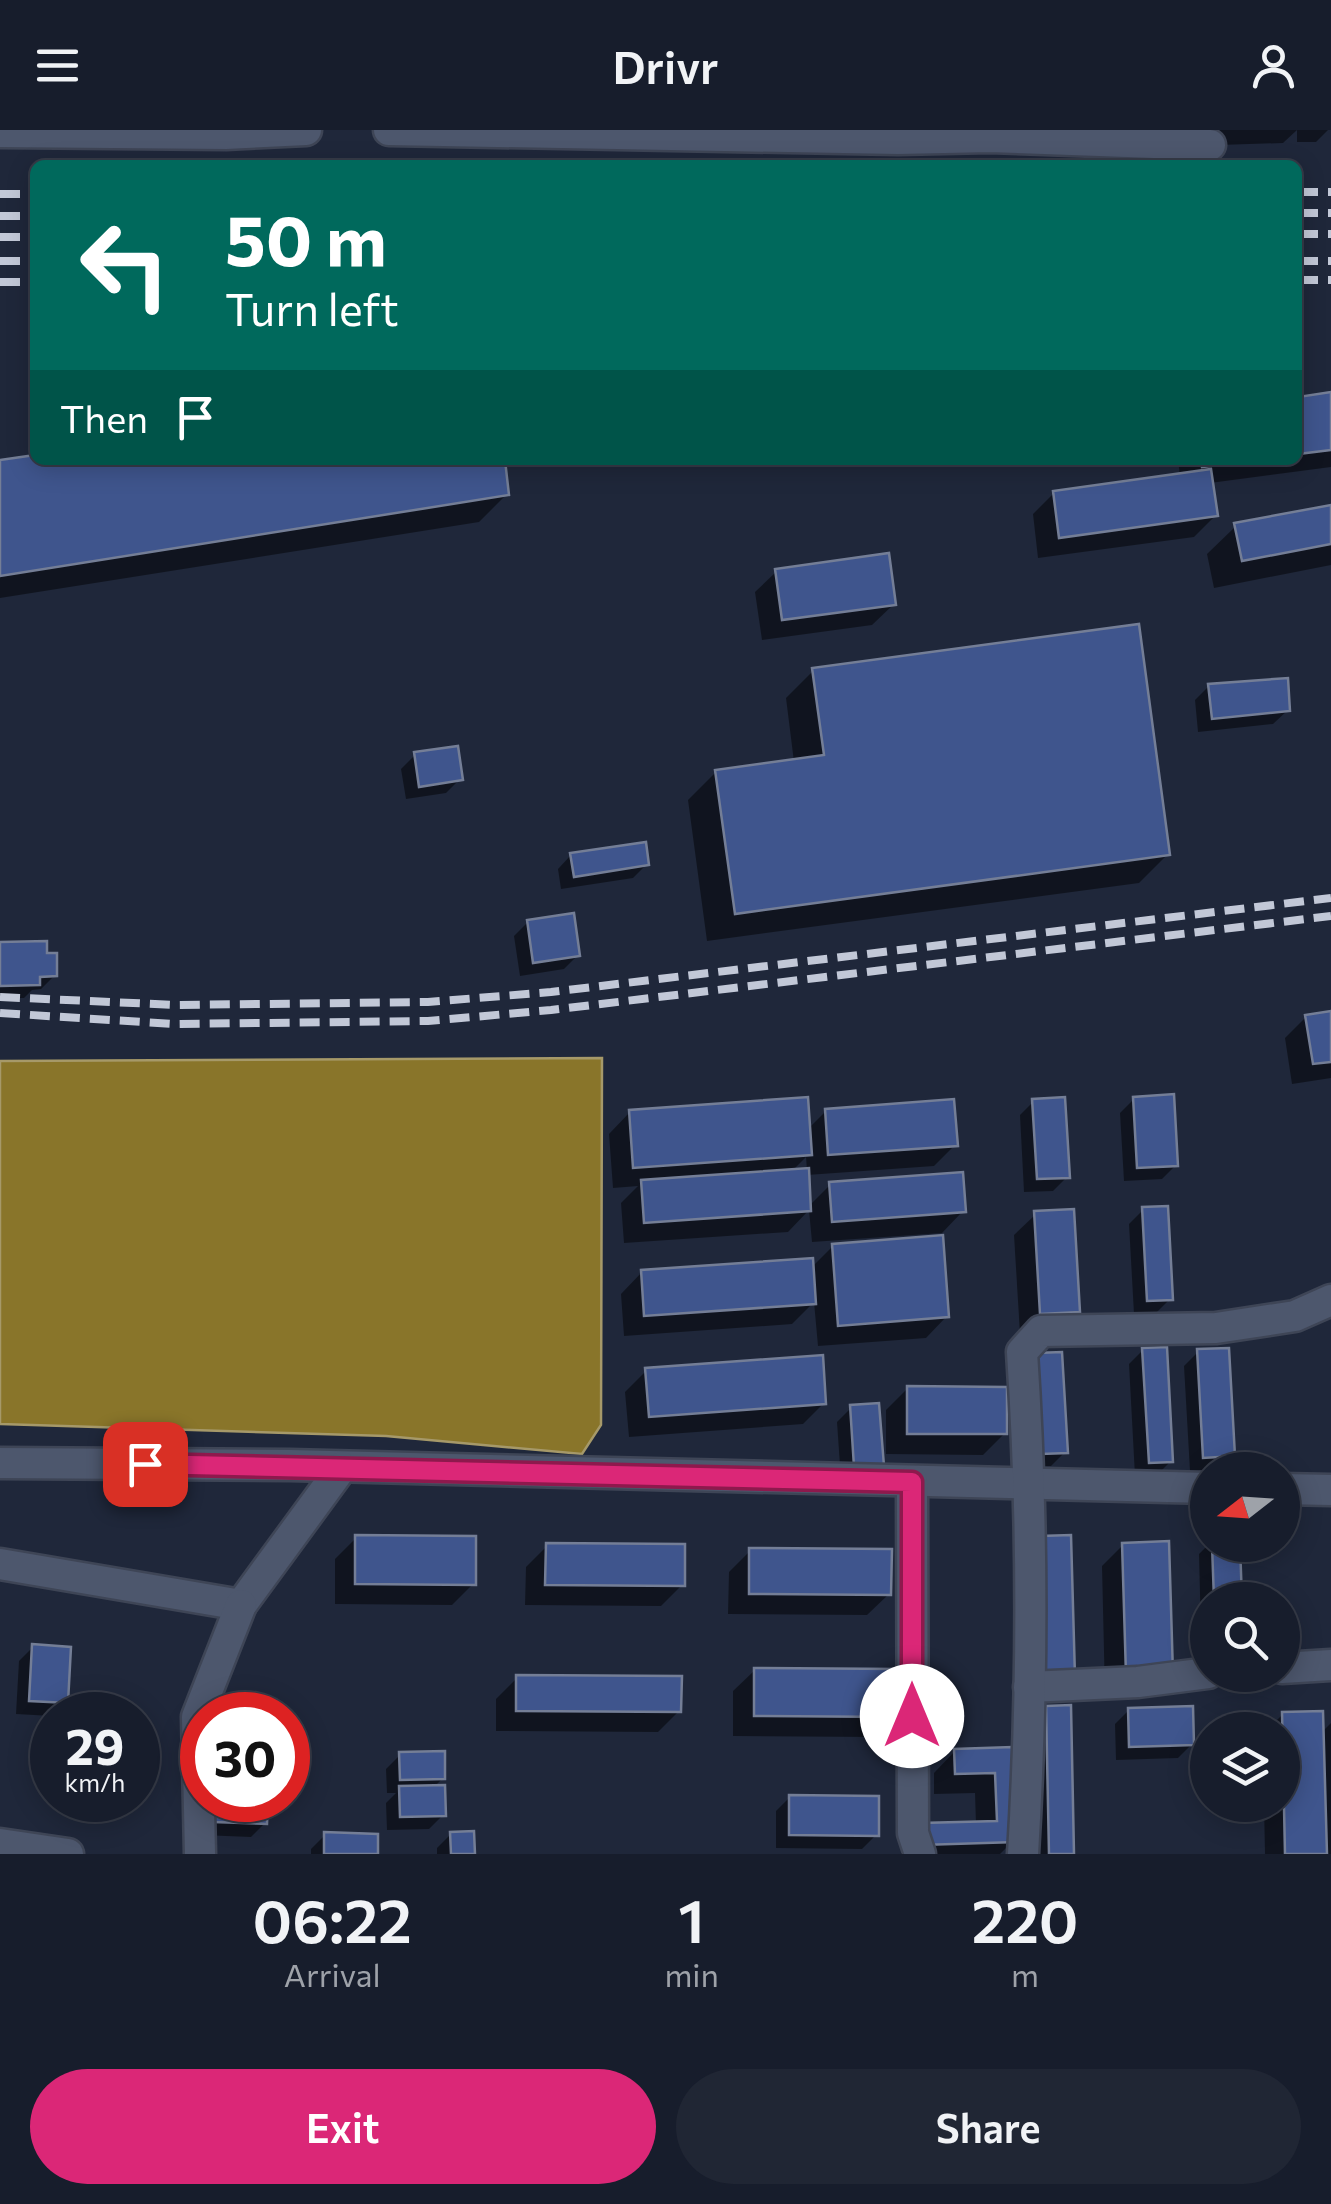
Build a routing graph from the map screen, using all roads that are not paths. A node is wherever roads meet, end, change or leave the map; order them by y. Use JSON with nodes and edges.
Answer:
{"nodes":[{"id":1,"x":306,"y":130,"type":"edge"},
{"id":2,"x":389,"y":130,"type":"edge"},
{"id":3,"x":512,"y":131,"type":"edge"},
{"id":4,"x":0,"y":132,"type":"edge"},
{"id":5,"x":634,"y":132,"type":"edge"},
{"id":6,"x":990,"y":134,"type":"edge"},
{"id":7,"x":898,"y":135,"type":"edge"},
{"id":8,"x":1082,"y":135,"type":"edge"},
{"id":9,"x":1210,"y":146,"type":"dead end"},
{"id":10,"x":1331,"y":1300,"type":"edge"},
{"id":11,"x":0,"y":1463,"type":"edge"},
{"id":12,"x":342,"y":1466,"type":"junction"},
{"id":13,"x":912,"y":1482,"type":"junction"},
{"id":14,"x":1031,"y":1485,"type":"junction"},
{"id":15,"x":1190,"y":1488,"type":"edge"},
{"id":16,"x":1300,"y":1489,"type":"edge"},
{"id":17,"x":1331,"y":1490,"type":"edge"},
{"id":18,"x":0,"y":1564,"type":"edge"},
{"id":19,"x":242,"y":1606,"type":"junction"},
{"id":20,"x":1331,"y":1664,"type":"edge"},
{"id":21,"x":1300,"y":1667,"type":"edge"},
{"id":22,"x":1190,"y":1675,"type":"edge"},
{"id":23,"x":1029,"y":1687,"type":"junction"},
{"id":24,"x":0,"y":1844,"type":"edge"},
{"id":25,"x":68,"y":1854,"type":"edge"},
{"id":26,"x":200,"y":1854,"type":"edge"},
{"id":27,"x":920,"y":1854,"type":"edge"},
{"id":28,"x":1023,"y":1854,"type":"edge"}],
"edges":[{"from":1,"to":4,"type":"street"},
{"from":2,"to":3,"type":"street"},
{"from":3,"to":5,"type":"street"},
{"from":5,"to":7,"type":"street"},
{"from":6,"to":7,"type":"street"},
{"from":6,"to":8,"type":"street"},
{"from":8,"to":9,"type":"street"},
{"from":10,"to":14,"type":"street"},
{"from":11,"to":12,"type":"street"},
{"from":12,"to":13,"type":"street"},
{"from":12,"to":19,"type":"street"},
{"from":13,"to":14,"type":"street"},
{"from":13,"to":27,"type":"street"},
{"from":14,"to":15,"type":"street"},
{"from":14,"to":23,"type":"street"},
{"from":16,"to":17,"type":"street"},
{"from":18,"to":19,"type":"street"},
{"from":19,"to":26,"type":"street"},
{"from":20,"to":21,"type":"street"},
{"from":22,"to":23,"type":"street"},
{"from":23,"to":28,"type":"street"},
{"from":24,"to":25,"type":"street"}]}
